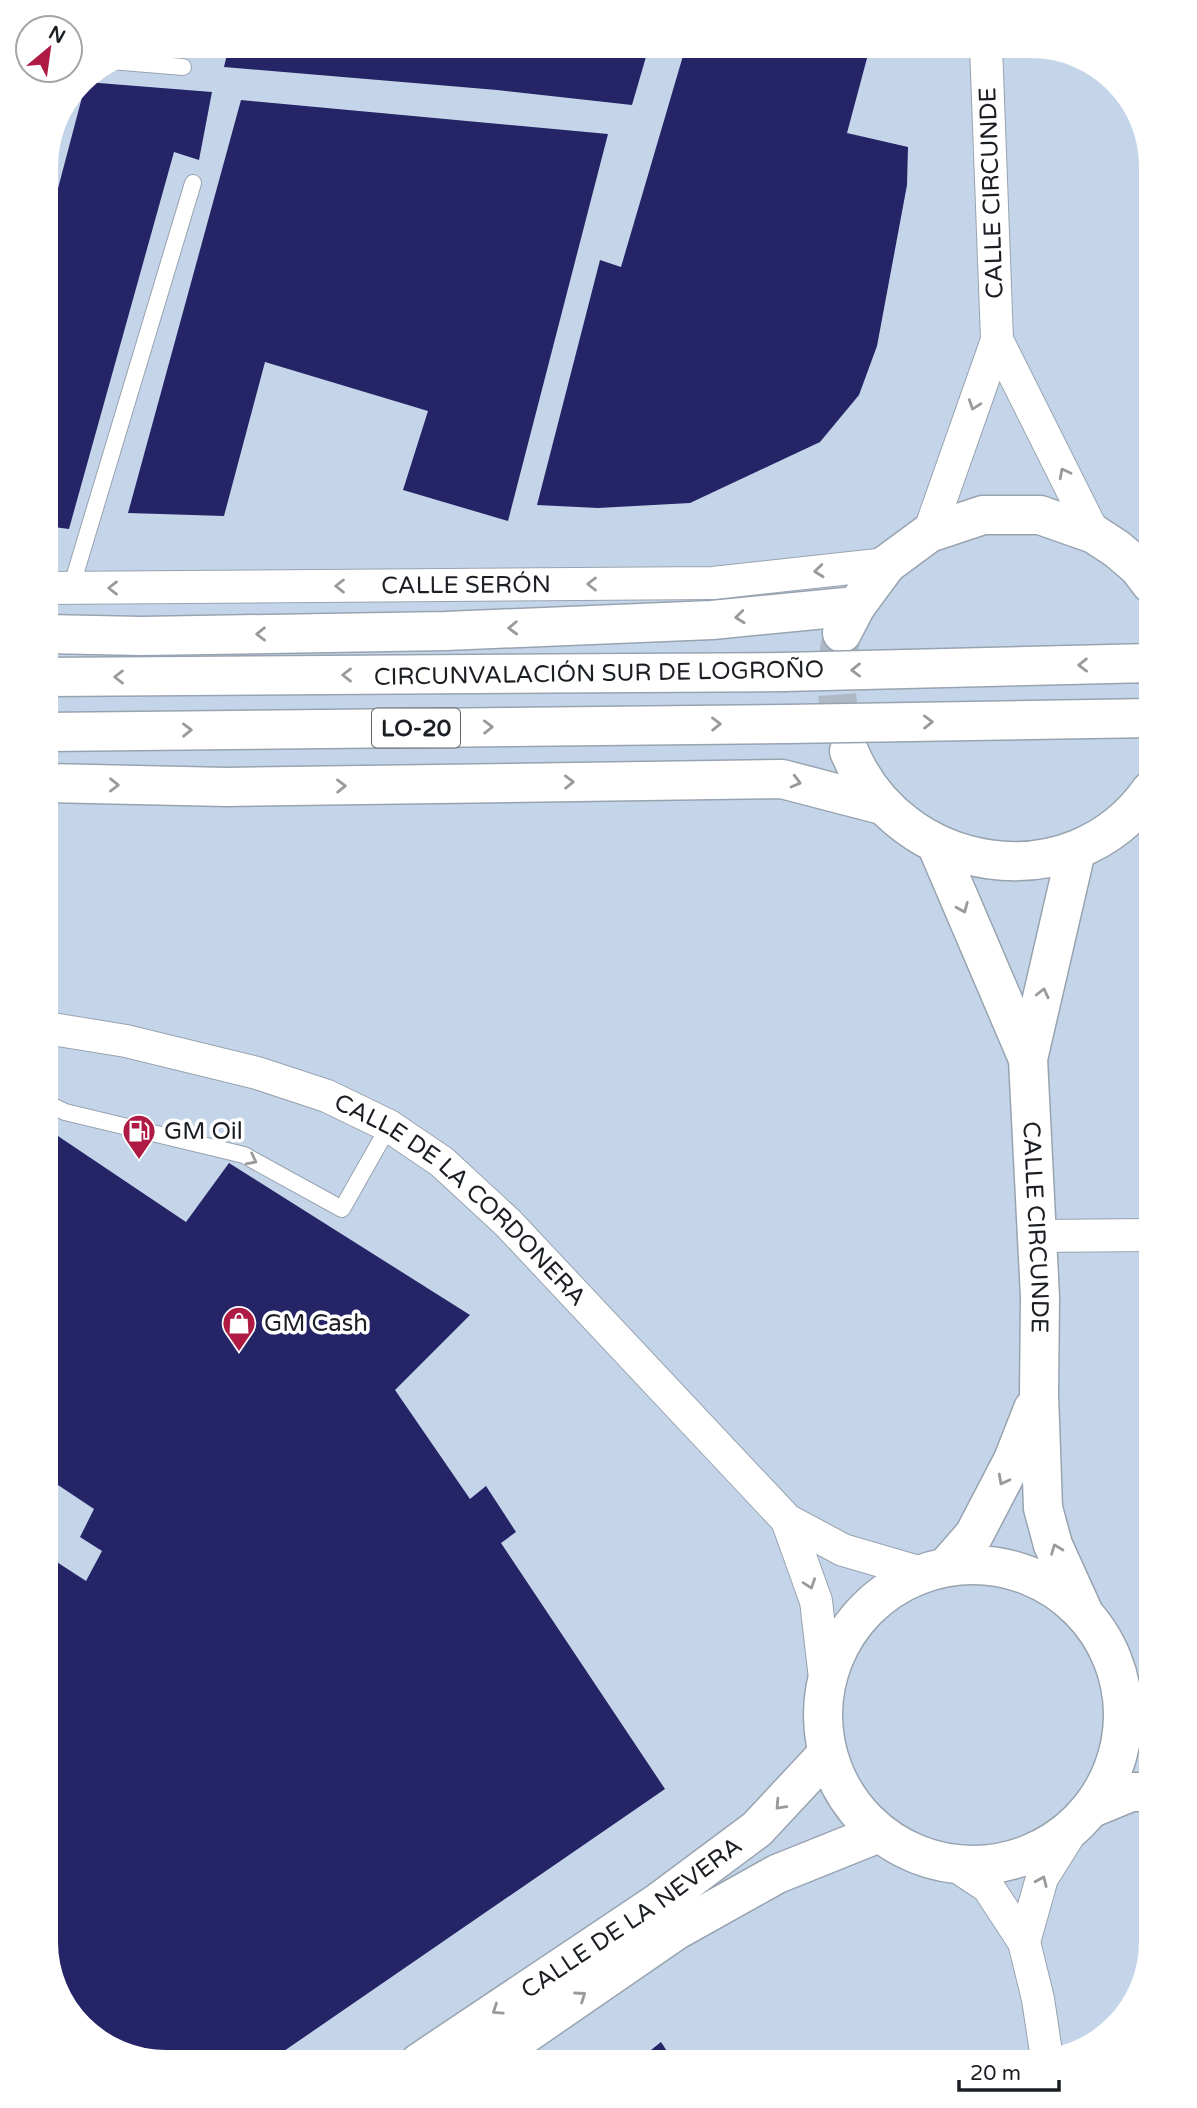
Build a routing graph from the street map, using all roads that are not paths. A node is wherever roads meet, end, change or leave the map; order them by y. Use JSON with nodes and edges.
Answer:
{"nodes":[{"id":1,"x":986,"y":58,"type":"edge"},
{"id":2,"x":135,"y":63,"type":"edge"},
{"id":3,"x":183,"y":67,"type":"dead end"},
{"id":4,"x":192,"y":183,"type":"dead end"},
{"id":5,"x":997,"y":340,"type":"junction"},
{"id":6,"x":929,"y":533,"type":"junction"},
{"id":7,"x":1094,"y":534,"type":"junction"},
{"id":8,"x":887,"y":564,"type":"junction"},
{"id":9,"x":1139,"y":568,"type":"edge"},
{"id":10,"x":58,"y":588,"type":"edge"},
{"id":11,"x":58,"y":634,"type":"edge"},
{"id":12,"x":1139,"y":663,"type":"edge"},
{"id":13,"x":58,"y":677,"type":"edge"},
{"id":14,"x":1139,"y":718,"type":"edge"},
{"id":15,"x":58,"y":732,"type":"edge"},
{"id":16,"x":849,"y":751,"type":"tunnel mouth"},
{"id":17,"x":58,"y":783,"type":"edge"},
{"id":18,"x":882,"y":805,"type":"junction"},
{"id":19,"x":1139,"y":807,"type":"edge"},
{"id":20,"x":937,"y":846,"type":"junction"},
{"id":21,"x":1076,"y":851,"type":"junction"},
{"id":22,"x":58,"y":1030,"type":"edge"},
{"id":23,"x":1028,"y":1059,"type":"junction"},
{"id":24,"x":58,"y":1109,"type":"edge"},
{"id":25,"x":389,"y":1126,"type":"junction"},
{"id":26,"x":1139,"y":1235,"type":"edge"},
{"id":27,"x":1036,"y":1236,"type":"junction"},
{"id":28,"x":1039,"y":1394,"type":"junction"},
{"id":29,"x":787,"y":1520,"type":"junction"},
{"id":30,"x":934,"y":1570,"type":"junction"},
{"id":31,"x":1083,"y":1612,"type":"junction"},
{"id":32,"x":826,"y":1687,"type":"junction"},
{"id":33,"x":1122,"y":1689,"type":"junction"},
{"id":34,"x":1139,"y":1718,"type":"edge"},
{"id":35,"x":826,"y":1755,"type":"junction"},
{"id":36,"x":1139,"y":1792,"type":"edge"},
{"id":37,"x":1083,"y":1818,"type":"junction"},
{"id":38,"x":879,"y":1833,"type":"junction"},
{"id":39,"x":960,"y":1866,"type":"junction"},
{"id":40,"x":1024,"y":1942,"type":"junction"},
{"id":41,"x":1045,"y":2049,"type":"edge"},
{"id":42,"x":438,"y":2050,"type":"edge"},
{"id":43,"x":502,"y":2050,"type":"edge"}],
"edges":[{"from":1,"to":5,"type":"street","name":"CALLE CIRCUNDE"},
{"from":2,"to":3,"type":"lane"},
{"from":4,"to":10,"type":"lane"},
{"from":5,"to":6,"type":"street","name":"CALLE CIRCUNDE","one_way":true},
{"from":7,"to":5,"type":"street","name":"CALLE CIRCUNDE","one_way":true},
{"from":6,"to":7,"type":"main road"},
{"from":6,"to":8,"type":"main road"},
{"from":7,"to":9,"type":"main road"},
{"from":8,"to":10,"type":"street","name":"CALLE SERÓN","one_way":true},
{"from":8,"to":11,"type":"main road","one_way":true},
{"from":12,"to":13,"type":"main road","name":"CIRCUNVALACIÓN SUR DE LOGROÑO","number":"LO-20","one_way":true,"bridge":true},
{"from":15,"to":14,"type":"main road","number":"LO-20","one_way":true,"bridge":true},
{"from":16,"to":18,"type":"main road"},
{"from":17,"to":18,"type":"main road","one_way":true},
{"from":18,"to":20,"type":"main road"},
{"from":19,"to":21,"type":"main road"},
{"from":20,"to":21,"type":"main road"},
{"from":20,"to":23,"type":"main road","name":"CALLE CIRCUNDE","one_way":true},
{"from":23,"to":21,"type":"main road","name":"CALLE CIRCUNDE","one_way":true},
{"from":22,"to":25,"type":"street","name":"CALLE DE LA CORDONERA"},
{"from":23,"to":27,"type":"main road","name":"CALLE CIRCUNDE"},
{"from":24,"to":25,"type":"lane","one_way":true},
{"from":25,"to":29,"type":"street","name":"CALLE DE LA CORDONERA"},
{"from":26,"to":27,"type":"street"},
{"from":27,"to":28,"type":"main road","name":"CALLE CIRCUNDE"},
{"from":28,"to":30,"type":"main road","name":"CALLE CIRCUNDE","one_way":true},
{"from":31,"to":28,"type":"main road","name":"CALLE CIRCUNDE","one_way":true},
{"from":29,"to":30,"type":"street","name":"CALLE DE LA CORDONERA"},
{"from":29,"to":32,"type":"street","name":"CALLE DE LA CORDONERA","one_way":true},
{"from":30,"to":31,"type":"main road"},
{"from":30,"to":32,"type":"main road"},
{"from":31,"to":33,"type":"main road"},
{"from":32,"to":35,"type":"main road"},
{"from":33,"to":34,"type":"main road"},
{"from":33,"to":37,"type":"main road"},
{"from":35,"to":38,"type":"main road"},
{"from":35,"to":42,"type":"main road","name":"CALLE DE LA NEVERA","one_way":true},
{"from":36,"to":37,"type":"main road"},
{"from":37,"to":39,"type":"main road"},
{"from":40,"to":37,"type":"street","one_way":true},
{"from":38,"to":39,"type":"main road"},
{"from":43,"to":38,"type":"main road","name":"CALLE DE LA NEVERA","one_way":true},
{"from":39,"to":40,"type":"street"},
{"from":40,"to":41,"type":"street"}]}
